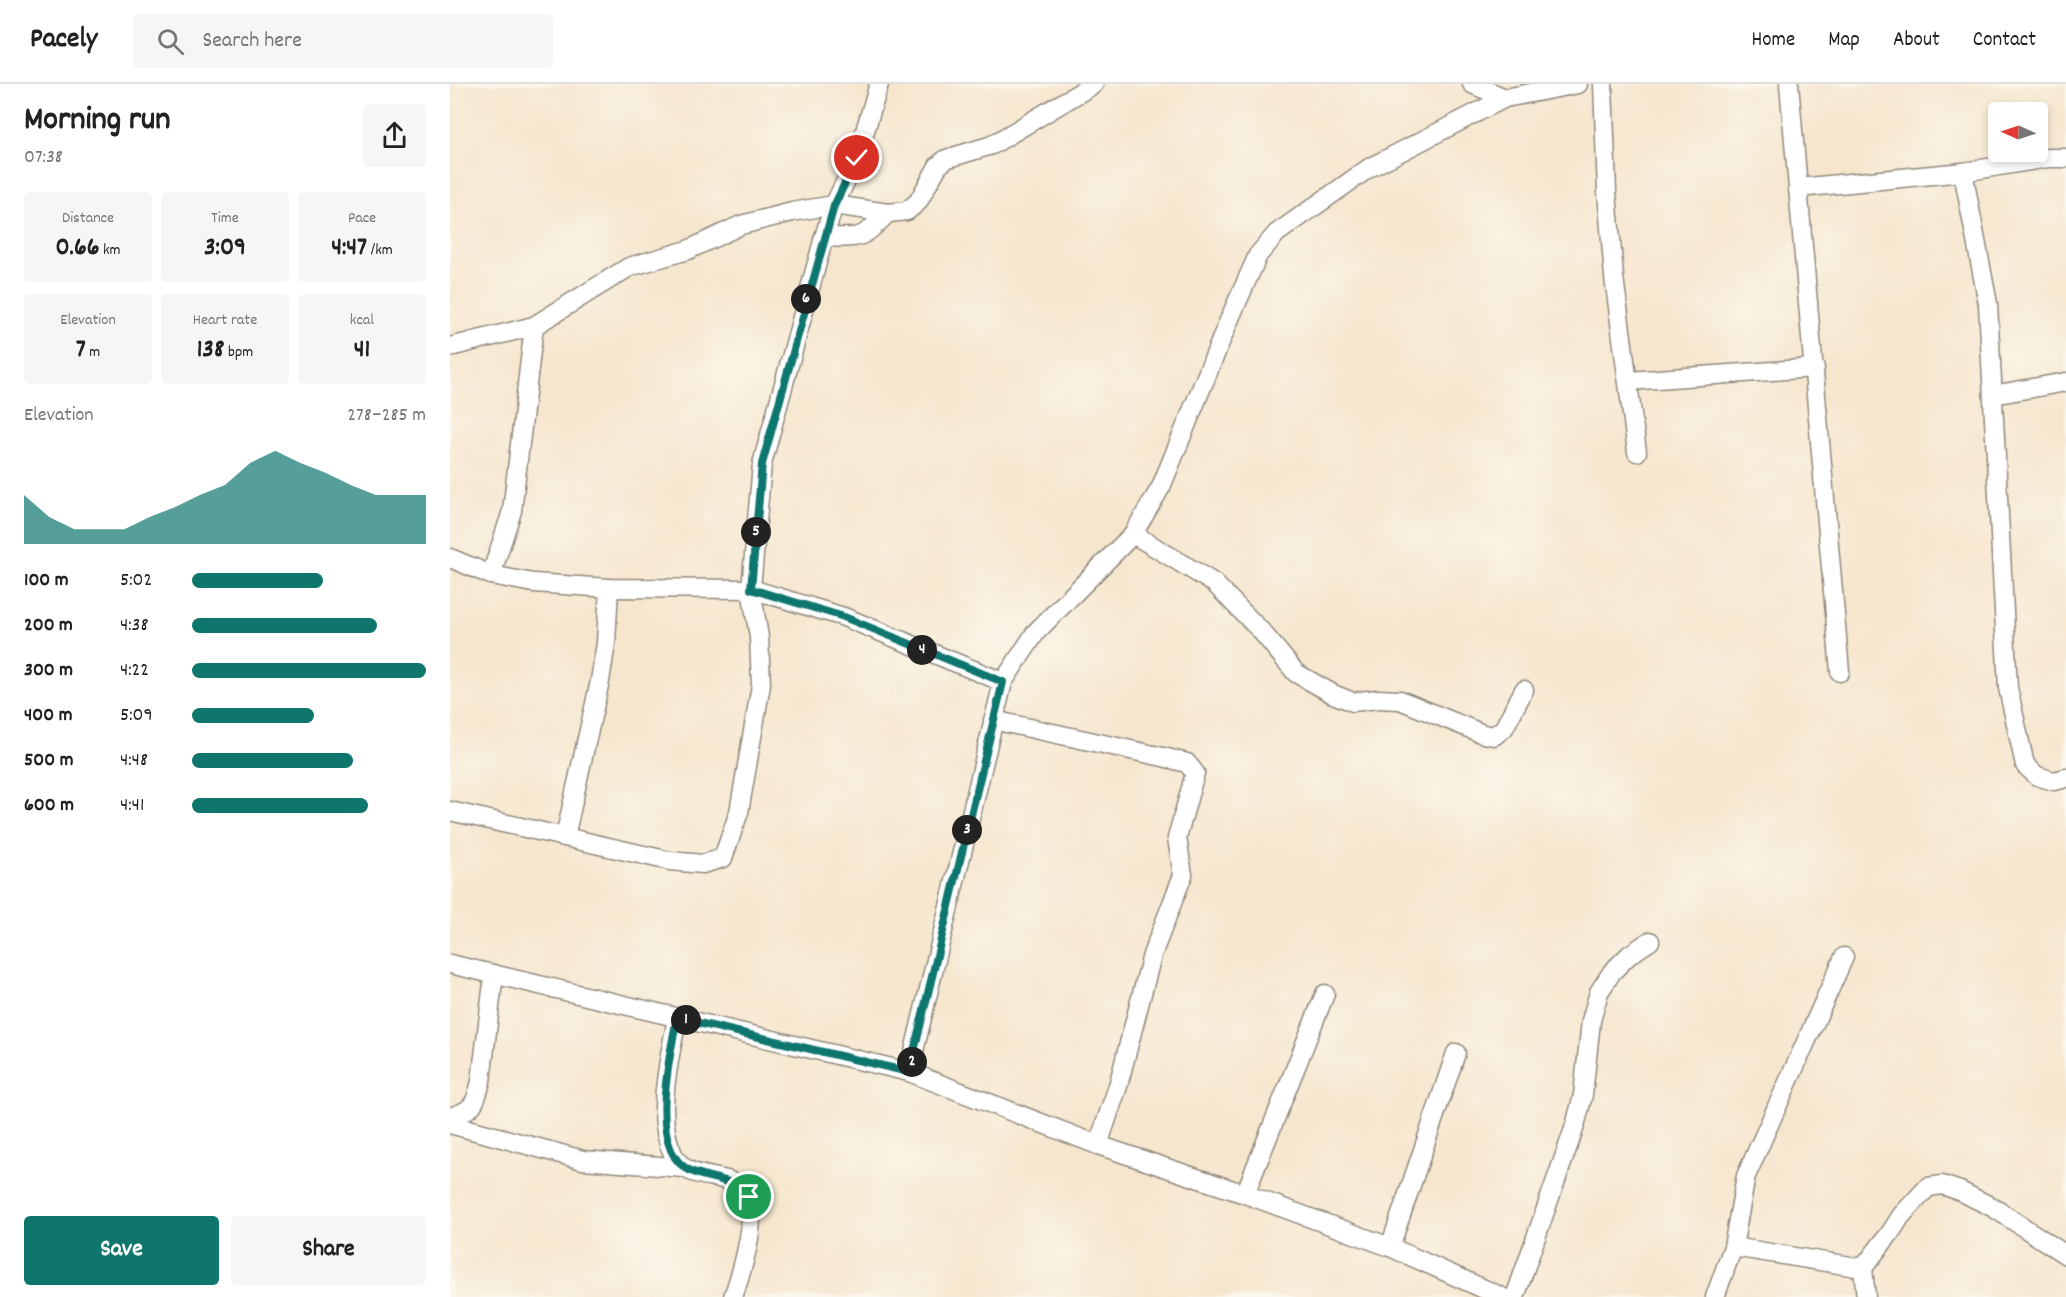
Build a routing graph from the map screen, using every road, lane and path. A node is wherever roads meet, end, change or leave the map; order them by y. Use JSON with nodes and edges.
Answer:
{"nodes":[{"id":1,"x":879,"y":84,"type":"edge"},
{"id":2,"x":1094,"y":84,"type":"edge"},
{"id":3,"x":1472,"y":84,"type":"edge"},
{"id":4,"x":1578,"y":84,"type":"edge"},
{"id":5,"x":1603,"y":84,"type":"edge"},
{"id":6,"x":1789,"y":84,"type":"edge"},
{"id":7,"x":1505,"y":98,"type":"junction"},
{"id":8,"x":2066,"y":158,"type":"edge"},
{"id":9,"x":1963,"y":172,"type":"junction"},
{"id":10,"x":1798,"y":188,"type":"junction"},
{"id":11,"x":834,"y":206,"type":"junction"},
{"id":12,"x":888,"y":213,"type":"junction"},
{"id":13,"x":824,"y":237,"type":"junction"},
{"id":14,"x":534,"y":326,"type":"junction"},
{"id":15,"x":450,"y":347,"type":"edge"},
{"id":16,"x":1815,"y":368,"type":"junction"},
{"id":17,"x":1628,"y":381,"type":"junction"},
{"id":18,"x":2066,"y":382,"type":"edge"},
{"id":19,"x":1993,"y":395,"type":"junction"},
{"id":20,"x":1637,"y":452,"type":"dead end"},
{"id":21,"x":1133,"y":534,"type":"junction"},
{"id":22,"x":450,"y":558,"type":"edge"},
{"id":23,"x":491,"y":575,"type":"junction"},
{"id":24,"x":609,"y":588,"type":"junction"},
{"id":25,"x":751,"y":589,"type":"junction"},
{"id":26,"x":1840,"y":672,"type":"dead end"},
{"id":27,"x":1003,"y":682,"type":"junction"},
{"id":28,"x":1524,"y":690,"type":"dead end"},
{"id":29,"x":993,"y":720,"type":"junction"},
{"id":30,"x":2066,"y":778,"type":"edge"},
{"id":31,"x":450,"y":811,"type":"edge"},
{"id":32,"x":565,"y":837,"type":"junction"},
{"id":33,"x":1650,"y":941,"type":"dead end"},
{"id":34,"x":1844,"y":957,"type":"dead end"},
{"id":35,"x":450,"y":964,"type":"edge"},
{"id":36,"x":494,"y":974,"type":"junction"},
{"id":37,"x":1325,"y":994,"type":"dead end"},
{"id":38,"x":677,"y":1018,"type":"junction"},
{"id":39,"x":1456,"y":1053,"type":"dead end"},
{"id":40,"x":909,"y":1072,"type":"junction"},
{"id":41,"x":450,"y":1117,"type":"edge"},
{"id":42,"x":450,"y":1124,"type":"edge"},
{"id":43,"x":1098,"y":1145,"type":"junction"},
{"id":44,"x":684,"y":1168,"type":"junction"},
{"id":45,"x":1245,"y":1194,"type":"junction"},
{"id":46,"x":1733,"y":1247,"type":"junction"},
{"id":47,"x":1390,"y":1248,"type":"junction"},
{"id":48,"x":2066,"y":1255,"type":"edge"},
{"id":49,"x":1863,"y":1268,"type":"junction"},
{"id":50,"x":733,"y":1297,"type":"edge"},
{"id":51,"x":1502,"y":1297,"type":"edge"},
{"id":52,"x":1515,"y":1297,"type":"edge"},
{"id":53,"x":1715,"y":1297,"type":"edge"},
{"id":54,"x":1866,"y":1297,"type":"edge"}],
"edges":[{"from":1,"to":11,"type":"street"},
{"from":2,"to":12,"type":"street"},
{"from":3,"to":7,"type":"street"},
{"from":4,"to":7,"type":"street"},
{"from":5,"to":17,"type":"street"},
{"from":6,"to":10,"type":"street"},
{"from":7,"to":21,"type":"street"},
{"from":8,"to":9,"type":"street"},
{"from":9,"to":10,"type":"street"},
{"from":9,"to":19,"type":"street"},
{"from":10,"to":16,"type":"street"},
{"from":11,"to":12,"type":"street"},
{"from":11,"to":13,"type":"street"},
{"from":11,"to":14,"type":"street"},
{"from":12,"to":13,"type":"street"},
{"from":13,"to":25,"type":"street"},
{"from":14,"to":15,"type":"street"},
{"from":14,"to":23,"type":"street"},
{"from":16,"to":17,"type":"street"},
{"from":16,"to":26,"type":"street"},
{"from":17,"to":20,"type":"street"},
{"from":18,"to":19,"type":"street"},
{"from":19,"to":30,"type":"street"},
{"from":21,"to":27,"type":"street"},
{"from":21,"to":28,"type":"street"},
{"from":22,"to":23,"type":"street"},
{"from":23,"to":24,"type":"street"},
{"from":24,"to":25,"type":"street"},
{"from":24,"to":32,"type":"street"},
{"from":25,"to":27,"type":"street"},
{"from":25,"to":32,"type":"street"},
{"from":27,"to":29,"type":"street"},
{"from":29,"to":40,"type":"street"},
{"from":29,"to":43,"type":"street"},
{"from":31,"to":32,"type":"street"},
{"from":33,"to":52,"type":"street"},
{"from":34,"to":46,"type":"street"},
{"from":35,"to":36,"type":"street"},
{"from":36,"to":38,"type":"street"},
{"from":36,"to":41,"type":"street"},
{"from":37,"to":45,"type":"street"},
{"from":38,"to":40,"type":"street"},
{"from":38,"to":44,"type":"street"},
{"from":39,"to":47,"type":"street"},
{"from":40,"to":43,"type":"street"},
{"from":42,"to":44,"type":"street"},
{"from":43,"to":45,"type":"street"},
{"from":44,"to":50,"type":"street"},
{"from":45,"to":47,"type":"street"},
{"from":46,"to":49,"type":"street"},
{"from":46,"to":53,"type":"street"},
{"from":47,"to":51,"type":"street"},
{"from":48,"to":49,"type":"street"},
{"from":49,"to":54,"type":"street"}]}
